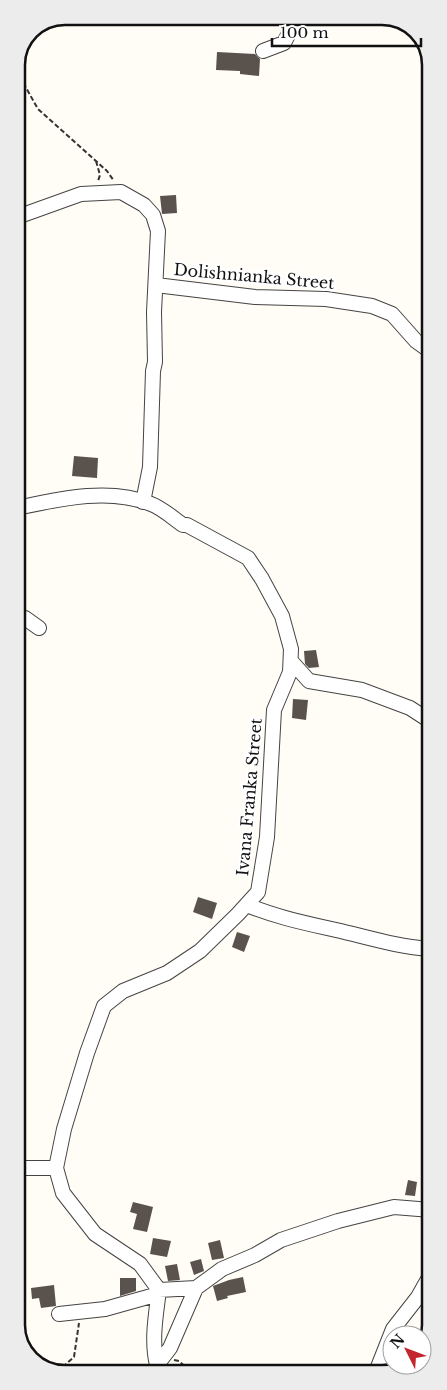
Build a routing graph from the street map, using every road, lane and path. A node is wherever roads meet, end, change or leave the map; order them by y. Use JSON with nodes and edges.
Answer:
{"nodes":[{"id":1,"x":292,"y":25,"type":"edge"},
{"id":2,"x":263,"y":51,"type":"dead end"},
{"id":3,"x":25,"y":86,"type":"edge"},
{"id":4,"x":96,"y":161,"type":"junction"},
{"id":5,"x":120,"y":192,"type":"junction"},
{"id":6,"x":82,"y":194,"type":"junction"},
{"id":7,"x":25,"y":214,"type":"edge"},
{"id":8,"x":156,"y":285,"type":"junction"},
{"id":9,"x":422,"y":345,"type":"edge"},
{"id":10,"x":143,"y":502,"type":"junction"},
{"id":11,"x":25,"y":506,"type":"edge"},
{"id":12,"x":25,"y":618,"type":"edge"},
{"id":13,"x":39,"y":628,"type":"dead end"},
{"id":14,"x":290,"y":661,"type":"junction"},
{"id":15,"x":422,"y":716,"type":"edge"},
{"id":16,"x":247,"y":905,"type":"junction"},
{"id":17,"x":422,"y":948,"type":"edge"},
{"id":18,"x":25,"y":1168,"type":"edge"},
{"id":19,"x":56,"y":1168,"type":"junction"},
{"id":20,"x":422,"y":1209,"type":"edge"},
{"id":21,"x":196,"y":1288,"type":"junction"},
{"id":22,"x":159,"y":1290,"type":"junction"},
{"id":23,"x":422,"y":1290,"type":"edge"},
{"id":24,"x":81,"y":1312,"type":"junction"},
{"id":25,"x":59,"y":1314,"type":"dead end"},
{"id":26,"x":64,"y":1365,"type":"edge"},
{"id":27,"x":159,"y":1365,"type":"edge"},
{"id":28,"x":160,"y":1365,"type":"edge"},
{"id":29,"x":163,"y":1365,"type":"edge"},
{"id":30,"x":183,"y":1365,"type":"edge"},
{"id":31,"x":379,"y":1365,"type":"edge"}],
"edges":[{"from":1,"to":2,"type":"street"},
{"from":3,"to":4,"type":"path"},
{"from":4,"to":5,"type":"path"},
{"from":4,"to":6,"type":"path"},
{"from":5,"to":6,"type":"street"},
{"from":5,"to":8,"type":"street"},
{"from":6,"to":7,"type":"street"},
{"from":8,"to":9,"type":"street","name":"Dolishnianka Street"},
{"from":8,"to":10,"type":"street","name":"Dolishnianka Street"},
{"from":10,"to":11,"type":"street","name":"Ivana Franka Street"},
{"from":10,"to":14,"type":"street","name":"Ivana Franka Street"},
{"from":12,"to":13,"type":"street"},
{"from":14,"to":15,"type":"street"},
{"from":14,"to":16,"type":"street","name":"Ivana Franka Street"},
{"from":16,"to":17,"type":"street"},
{"from":16,"to":19,"type":"street","name":"Ivana Franka Street"},
{"from":18,"to":19,"type":"street"},
{"from":19,"to":22,"type":"street"},
{"from":20,"to":21,"type":"street"},
{"from":21,"to":22,"type":"street"},
{"from":21,"to":28,"type":"street"},
{"from":22,"to":24,"type":"street"},
{"from":22,"to":27,"type":"street"},
{"from":23,"to":31,"type":"street"},
{"from":24,"to":25,"type":"street"},
{"from":24,"to":26,"type":"path"},
{"from":29,"to":30,"type":"path"}]}
